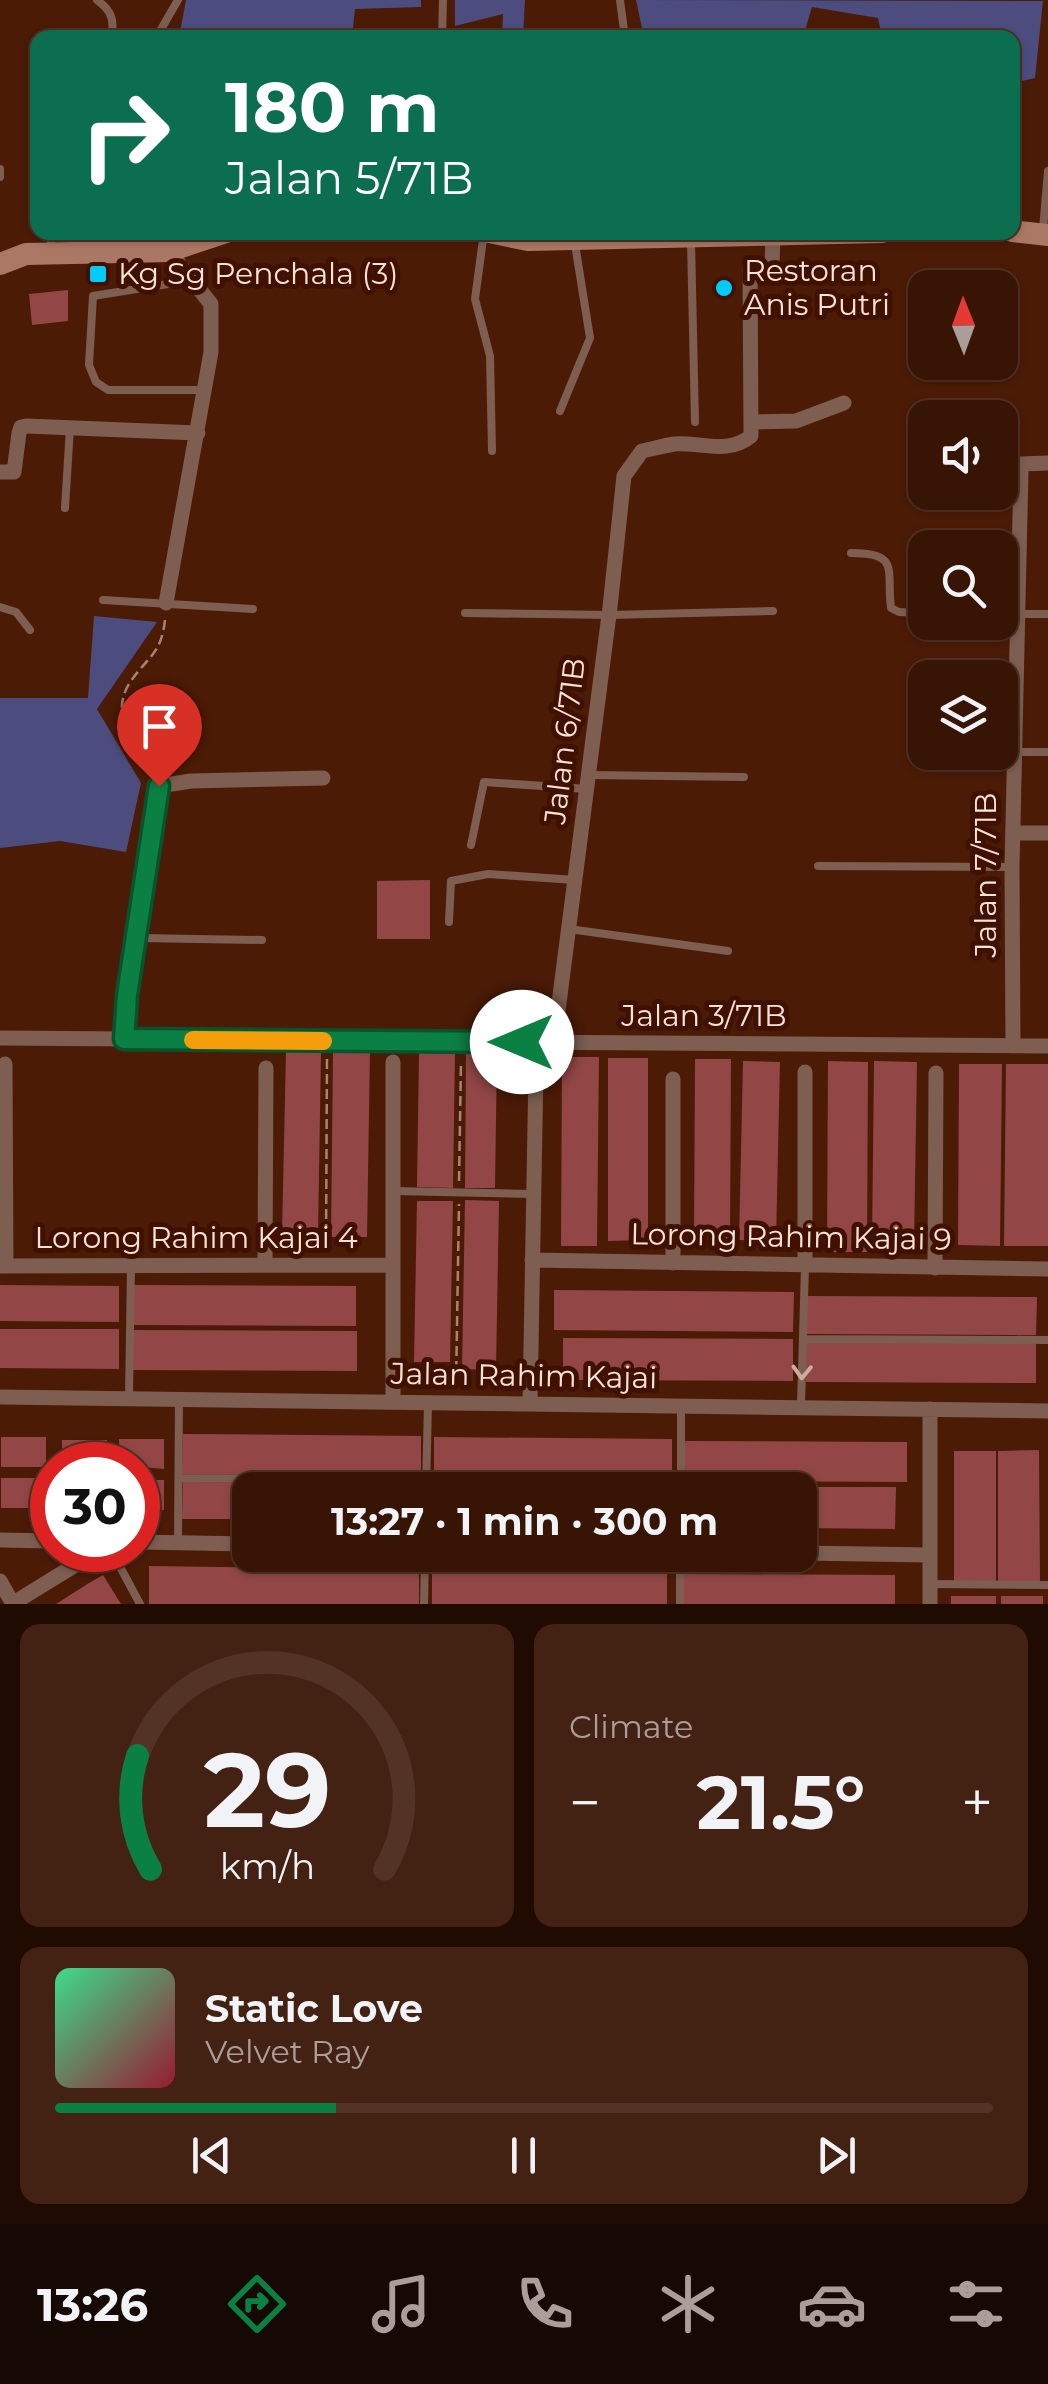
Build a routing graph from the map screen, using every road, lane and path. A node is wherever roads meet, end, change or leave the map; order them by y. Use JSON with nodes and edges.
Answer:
{"nodes":[{"id":1,"x":97,"y":0,"type":"edge"},
{"id":2,"x":178,"y":0,"type":"edge"},
{"id":3,"x":443,"y":0,"type":"edge"},
{"id":4,"x":620,"y":0,"type":"edge"},
{"id":5,"x":113,"y":30,"type":"edge"},
{"id":6,"x":161,"y":30,"type":"edge"},
{"id":7,"x":442,"y":30,"type":"edge"},
{"id":8,"x":624,"y":30,"type":"edge"},
{"id":9,"x":0,"y":168,"type":"edge"},
{"id":10,"x":1048,"y":171,"type":"edge"},
{"id":11,"x":0,"y":177,"type":"edge"},
{"id":12,"x":1020,"y":232,"type":"edge"},
{"id":13,"x":1046,"y":235,"type":"edge"},
{"id":14,"x":185,"y":240,"type":"edge"},
{"id":15,"x":485,"y":240,"type":"edge"},
{"id":16,"x":528,"y":240,"type":"edge"},
{"id":17,"x":574,"y":240,"type":"joint"},
{"id":18,"x":690,"y":240,"type":"edge"},
{"id":19,"x":773,"y":240,"type":"edge"},
{"id":20,"x":51,"y":243,"type":"edge"},
{"id":21,"x":160,"y":245,"type":"edge"},
{"id":22,"x":0,"y":264,"type":"edge"},
{"id":23,"x":194,"y":280,"type":"junction"},
{"id":24,"x":206,"y":390,"type":"junction"},
{"id":25,"x":844,"y":402,"type":"dead end"},
{"id":26,"x":560,"y":411,"type":"dead end"},
{"id":27,"x":694,"y":422,"type":"dead end"},
{"id":28,"x":752,"y":422,"type":"junction"},
{"id":29,"x":70,"y":427,"type":"junction"},
{"id":30,"x":198,"y":433,"type":"junction"},
{"id":31,"x":492,"y":451,"type":"dead end"},
{"id":32,"x":1048,"y":463,"type":"edge"},
{"id":33,"x":0,"y":472,"type":"edge"},
{"id":34,"x":66,"y":508,"type":"dead end"},
{"id":35,"x":1015,"y":530,"type":"edge"},
{"id":36,"x":851,"y":553,"type":"dead end"},
{"id":37,"x":103,"y":600,"type":"dead end"},
{"id":38,"x":166,"y":604,"type":"junction"},
{"id":39,"x":0,"y":606,"type":"edge"},
{"id":40,"x":253,"y":609,"type":"dead end"},
{"id":41,"x":774,"y":611,"type":"dead end"},
{"id":42,"x":908,"y":612,"type":"edge"},
{"id":43,"x":465,"y":614,"type":"dead end"},
{"id":44,"x":1018,"y":614,"type":"edge"},
{"id":45,"x":1048,"y":614,"type":"edge"},
{"id":46,"x":609,"y":616,"type":"junction"},
{"id":47,"x":30,"y":630,"type":"dead end"},
{"id":48,"x":1018,"y":752,"type":"edge"},
{"id":49,"x":1048,"y":752,"type":"edge"},
{"id":50,"x":1014,"y":770,"type":"edge"},
{"id":51,"x":744,"y":777,"type":"dead end"},
{"id":52,"x":323,"y":778,"type":"dead end"},
{"id":53,"x":588,"y":782,"type":"junction"},
{"id":54,"x":159,"y":786,"type":"junction"},
{"id":55,"x":1048,"y":832,"type":"edge"},
{"id":56,"x":1013,"y":833,"type":"junction"},
{"id":57,"x":472,"y":845,"type":"dead end"},
{"id":58,"x":818,"y":866,"type":"dead end"},
{"id":59,"x":1012,"y":867,"type":"junction"},
{"id":60,"x":575,"y":880,"type":"junction"},
{"id":61,"x":449,"y":922,"type":"dead end"},
{"id":62,"x":569,"y":929,"type":"junction"},
{"id":63,"x":138,"y":938,"type":"junction"},
{"id":64,"x":262,"y":940,"type":"dead end"},
{"id":65,"x":728,"y":951,"type":"dead end"},
{"id":66,"x":0,"y":1038,"type":"edge"},
{"id":67,"x":124,"y":1039,"type":"junction"},
{"id":68,"x":328,"y":1041,"type":"junction"},
{"id":69,"x":554,"y":1042,"type":"junction"},
{"id":70,"x":1013,"y":1046,"type":"junction"},
{"id":71,"x":1048,"y":1046,"type":"edge"},
{"id":72,"x":393,"y":1062,"type":"dead end"},
{"id":73,"x":461,"y":1063,"type":"dead end"},
{"id":74,"x":5,"y":1064,"type":"dead end"},
{"id":75,"x":266,"y":1068,"type":"dead end"},
{"id":76,"x":536,"y":1069,"type":"dead end"},
{"id":77,"x":806,"y":1072,"type":"dead end"},
{"id":78,"x":936,"y":1073,"type":"dead end"},
{"id":79,"x":674,"y":1078,"type":"dead end"},
{"id":80,"x":393,"y":1191,"type":"junction"},
{"id":81,"x":459,"y":1193,"type":"junction"},
{"id":82,"x":534,"y":1194,"type":"junction"},
{"id":83,"x":532,"y":1260,"type":"junction"},
{"id":84,"x":673,"y":1263,"type":"junction"},
{"id":85,"x":326,"y":1265,"type":"junction"},
{"id":86,"x":393,"y":1265,"type":"junction"},
{"id":87,"x":3,"y":1266,"type":"edge"},
{"id":88,"x":131,"y":1266,"type":"junction"},
{"id":89,"x":265,"y":1266,"type":"junction"},
{"id":90,"x":805,"y":1266,"type":"junction"},
{"id":91,"x":935,"y":1268,"type":"junction"},
{"id":92,"x":1048,"y":1269,"type":"edge"},
{"id":93,"x":803,"y":1338,"type":"junction"},
{"id":94,"x":1048,"y":1340,"type":"edge"},
{"id":95,"x":0,"y":1397,"type":"edge"},
{"id":96,"x":129,"y":1398,"type":"junction"},
{"id":97,"x":180,"y":1399,"type":"junction"},
{"id":98,"x":393,"y":1402,"type":"junction"},
{"id":99,"x":428,"y":1402,"type":"junction"},
{"id":100,"x":456,"y":1403,"type":"junction"},
{"id":101,"x":530,"y":1404,"type":"junction"},
{"id":102,"x":681,"y":1406,"type":"junction"},
{"id":103,"x":801,"y":1408,"type":"junction"},
{"id":104,"x":930,"y":1409,"type":"junction"},
{"id":105,"x":1048,"y":1411,"type":"edge"},
{"id":106,"x":426,"y":1472,"type":"edge"},
{"id":107,"x":681,"y":1472,"type":"edge"},
{"id":108,"x":179,"y":1478,"type":"junction"},
{"id":109,"x":232,"y":1480,"type":"edge"},
{"id":110,"x":0,"y":1540,"type":"edge"},
{"id":111,"x":30,"y":1541,"type":"edge"},
{"id":112,"x":160,"y":1543,"type":"edge"},
{"id":113,"x":178,"y":1543,"type":"junction"},
{"id":114,"x":232,"y":1544,"type":"edge"},
{"id":115,"x":817,"y":1553,"type":"edge"},
{"id":116,"x":930,"y":1555,"type":"junction"},
{"id":117,"x":64,"y":1572,"type":"edge"},
{"id":118,"x":123,"y":1572,"type":"edge"},
{"id":119,"x":425,"y":1572,"type":"edge"},
{"id":120,"x":680,"y":1572,"type":"edge"},
{"id":121,"x":0,"y":1581,"type":"edge"},
{"id":122,"x":930,"y":1584,"type":"junction"},
{"id":123,"x":1048,"y":1585,"type":"edge"},
{"id":124,"x":12,"y":1604,"type":"edge"},
{"id":125,"x":140,"y":1604,"type":"edge"},
{"id":126,"x":424,"y":1604,"type":"edge"},
{"id":127,"x":680,"y":1604,"type":"edge"},
{"id":128,"x":930,"y":1604,"type":"edge"}],
"edges":[{"from":1,"to":5,"type":"lane"},
{"from":2,"to":6,"type":"lane"},
{"from":3,"to":7,"type":"lane"},
{"from":4,"to":8,"type":"lane"},
{"from":9,"to":11,"type":"lane"},
{"from":10,"to":13,"type":"lane"},
{"from":12,"to":13,"type":"street"},
{"from":14,"to":21,"type":"street"},
{"from":15,"to":31,"type":"lane"},
{"from":16,"to":17,"type":"street"},
{"from":17,"to":26,"type":"lane"},
{"from":18,"to":27,"type":"lane"},
{"from":19,"to":28,"type":"street"},
{"from":20,"to":21,"type":"street"},
{"from":20,"to":22,"type":"street"},
{"from":21,"to":23,"type":"street"},
{"from":23,"to":24,"type":"street"},
{"from":23,"to":24,"type":"lane"},
{"from":24,"to":30,"type":"street"},
{"from":25,"to":28,"type":"street"},
{"from":28,"to":46,"type":"street","name":"Jalan 6/71B"},
{"from":29,"to":30,"type":"street"},
{"from":29,"to":33,"type":"street"},
{"from":29,"to":34,"type":"lane"},
{"from":30,"to":38,"type":"street"},
{"from":32,"to":35,"type":"street","name":"Jalan 7/71B"},
{"from":36,"to":42,"type":"lane"},
{"from":37,"to":38,"type":"lane"},
{"from":38,"to":40,"type":"lane"},
{"from":38,"to":54,"type":"path"},
{"from":39,"to":47,"type":"lane"},
{"from":41,"to":46,"type":"lane"},
{"from":43,"to":46,"type":"lane"},
{"from":44,"to":45,"type":"lane"},
{"from":46,"to":53,"type":"street","name":"Jalan 6/71B"},
{"from":48,"to":49,"type":"lane"},
{"from":50,"to":56,"type":"street","name":"Jalan 7/71B"},
{"from":51,"to":53,"type":"lane"},
{"from":52,"to":54,"type":"street"},
{"from":53,"to":57,"type":"lane"},
{"from":53,"to":60,"type":"street","name":"Jalan 6/71B"},
{"from":54,"to":63,"type":"street"},
{"from":55,"to":56,"type":"street"},
{"from":56,"to":59,"type":"street","name":"Jalan 7/71B"},
{"from":58,"to":59,"type":"lane"},
{"from":59,"to":70,"type":"street","name":"Jalan 7/71B"},
{"from":60,"to":61,"type":"lane"},
{"from":60,"to":62,"type":"street","name":"Jalan 6/71B"},
{"from":62,"to":65,"type":"lane"},
{"from":62,"to":69,"type":"street","name":"Jalan 6/71B"},
{"from":63,"to":64,"type":"lane"},
{"from":63,"to":67,"type":"street"},
{"from":66,"to":67,"type":"street","name":"Jalan 3/71B"},
{"from":67,"to":68,"type":"street","name":"Jalan 3/71B"},
{"from":68,"to":69,"type":"street","name":"Jalan 3/71B"},
{"from":68,"to":85,"type":"path"},
{"from":69,"to":70,"type":"street","name":"Jalan 3/71B"},
{"from":70,"to":71,"type":"street","name":"Jalan 3/71B"},
{"from":72,"to":80,"type":"street"},
{"from":73,"to":81,"type":"path"},
{"from":74,"to":87,"type":"street"},
{"from":75,"to":89,"type":"street"},
{"from":76,"to":82,"type":"street"},
{"from":77,"to":90,"type":"street"},
{"from":78,"to":91,"type":"street"},
{"from":79,"to":84,"type":"street"},
{"from":80,"to":81,"type":"lane"},
{"from":80,"to":86,"type":"street"},
{"from":81,"to":82,"type":"lane"},
{"from":81,"to":100,"type":"path"},
{"from":82,"to":83,"type":"street"},
{"from":83,"to":84,"type":"street","name":"Lorong Rahim Kajai 9"},
{"from":83,"to":101,"type":"street"},
{"from":84,"to":90,"type":"street","name":"Lorong Rahim Kajai 9"},
{"from":85,"to":86,"type":"street","name":"Lorong Rahim Kajai 4"},
{"from":85,"to":89,"type":"street","name":"Lorong Rahim Kajai 4"},
{"from":86,"to":98,"type":"street"},
{"from":87,"to":88,"type":"street","name":"Lorong Rahim Kajai 4"},
{"from":88,"to":89,"type":"street","name":"Lorong Rahim Kajai 4"},
{"from":88,"to":96,"type":"lane"},
{"from":90,"to":91,"type":"street","name":"Lorong Rahim Kajai 9"},
{"from":90,"to":93,"type":"lane"},
{"from":91,"to":92,"type":"street","name":"Lorong Rahim Kajai 9"},
{"from":93,"to":94,"type":"lane"},
{"from":93,"to":103,"type":"lane","one_way":true},
{"from":95,"to":96,"type":"street","name":"Jalan Rahim Kajai"},
{"from":96,"to":97,"type":"street","name":"Jalan Rahim Kajai"},
{"from":97,"to":98,"type":"street","name":"Jalan Rahim Kajai"},
{"from":97,"to":108,"type":"lane"},
{"from":98,"to":99,"type":"street","name":"Jalan Rahim Kajai"},
{"from":99,"to":100,"type":"street","name":"Jalan Rahim Kajai"},
{"from":99,"to":106,"type":"lane"},
{"from":100,"to":101,"type":"street","name":"Jalan Rahim Kajai"},
{"from":101,"to":102,"type":"street","name":"Jalan Rahim Kajai"},
{"from":102,"to":103,"type":"street","name":"Jalan Rahim Kajai"},
{"from":102,"to":107,"type":"lane"},
{"from":103,"to":104,"type":"street","name":"Jalan Rahim Kajai"},
{"from":104,"to":105,"type":"street","name":"Jalan Rahim Kajai"},
{"from":104,"to":116,"type":"street"},
{"from":108,"to":109,"type":"lane"},
{"from":108,"to":113,"type":"lane"},
{"from":110,"to":111,"type":"street"},
{"from":112,"to":113,"type":"street"},
{"from":113,"to":114,"type":"street"},
{"from":115,"to":116,"type":"street"},
{"from":116,"to":122,"type":"street"},
{"from":117,"to":124,"type":"street"},
{"from":118,"to":125,"type":"lane"},
{"from":119,"to":126,"type":"lane"},
{"from":120,"to":127,"type":"lane"},
{"from":121,"to":124,"type":"street"},
{"from":122,"to":123,"type":"lane"},
{"from":122,"to":128,"type":"street"}]}
